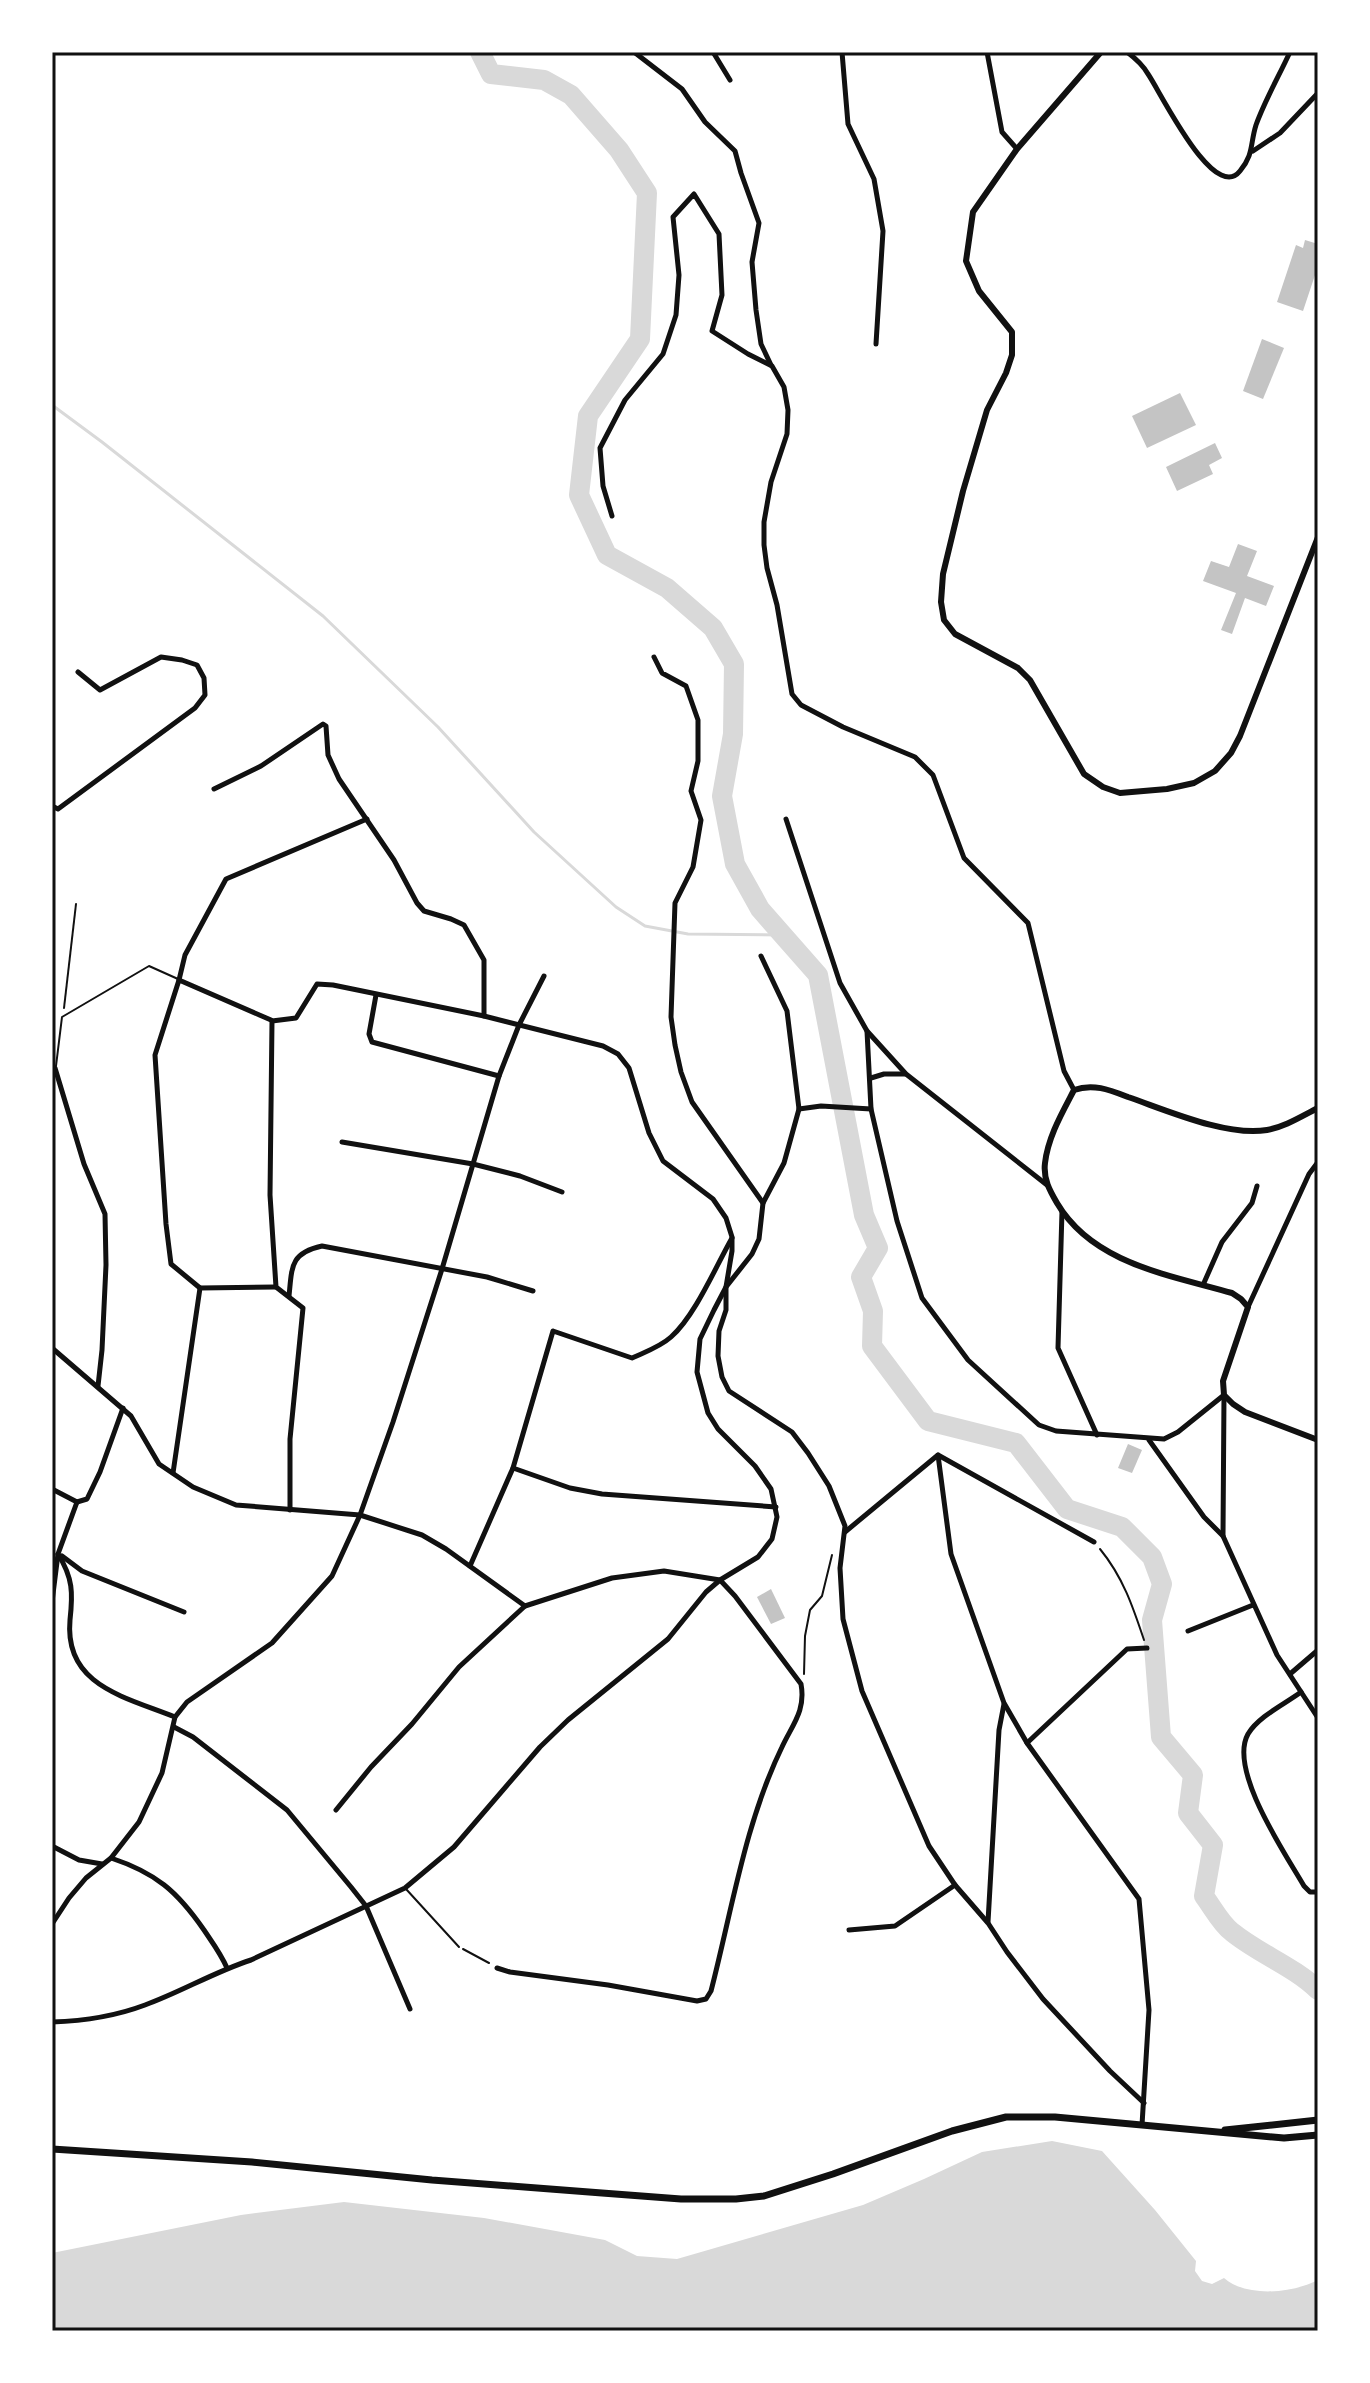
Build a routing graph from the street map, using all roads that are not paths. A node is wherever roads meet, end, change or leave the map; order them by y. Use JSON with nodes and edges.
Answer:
{"nodes":[{"id":1,"x":634,"y":52,"type":"edge"},
{"id":2,"x":713,"y":52,"type":"edge"},
{"id":3,"x":842,"y":52,"type":"edge"},
{"id":4,"x":987,"y":52,"type":"edge"},
{"id":5,"x":1101,"y":52,"type":"edge"},
{"id":6,"x":1127,"y":52,"type":"edge"},
{"id":7,"x":1290,"y":52,"type":"edge"},
{"id":8,"x":730,"y":80,"type":"dead end"},
{"id":9,"x":1318,"y":93,"type":"edge"},
{"id":10,"x":1017,"y":149,"type":"junction"},
{"id":11,"x":1252,"y":151,"type":"junction"},
{"id":12,"x":876,"y":344,"type":"dead end"},
{"id":13,"x":772,"y":366,"type":"junction"},
{"id":14,"x":612,"y":516,"type":"dead end"},
{"id":15,"x":1318,"y":537,"type":"edge"},
{"id":16,"x":654,"y":657,"type":"dead end"},
{"id":17,"x":78,"y":672,"type":"dead end"},
{"id":18,"x":214,"y":789,"type":"dead end"},
{"id":19,"x":52,"y":806,"type":"edge"},
{"id":20,"x":367,"y":819,"type":"junction"},
{"id":21,"x":786,"y":819,"type":"dead end"},
{"id":22,"x":761,"y":956,"type":"dead end"},
{"id":23,"x":544,"y":976,"type":"dead end"},
{"id":24,"x":179,"y":980,"type":"junction"},
{"id":25,"x":376,"y":995,"type":"junction"},
{"id":26,"x":484,"y":1016,"type":"junction"},
{"id":27,"x":272,"y":1021,"type":"junction"},
{"id":28,"x":519,"y":1025,"type":"junction"},
{"id":29,"x":867,"y":1031,"type":"junction"},
{"id":30,"x":55,"y":1068,"type":"joint"},
{"id":31,"x":906,"y":1074,"type":"junction"},
{"id":32,"x":499,"y":1076,"type":"junction"},
{"id":33,"x":871,"y":1078,"type":"junction"},
{"id":34,"x":1074,"y":1090,"type":"junction"},
{"id":35,"x":1318,"y":1108,"type":"edge"},
{"id":36,"x":799,"y":1109,"type":"junction"},
{"id":37,"x":871,"y":1109,"type":"junction"},
{"id":38,"x":342,"y":1142,"type":"dead end"},
{"id":39,"x":1318,"y":1162,"type":"edge"},
{"id":40,"x":473,"y":1164,"type":"junction"},
{"id":41,"x":1047,"y":1185,"type":"junction"},
{"id":42,"x":1257,"y":1186,"type":"dead end"},
{"id":43,"x":562,"y":1192,"type":"dead end"},
{"id":44,"x":763,"y":1203,"type":"junction"},
{"id":45,"x":1062,"y":1211,"type":"junction"},
{"id":46,"x":732,"y":1237,"type":"junction"},
{"id":47,"x":442,"y":1269,"type":"junction"},
{"id":48,"x":1203,"y":1285,"type":"junction"},
{"id":49,"x":276,"y":1287,"type":"junction"},
{"id":50,"x":726,"y":1287,"type":"junction"},
{"id":51,"x":200,"y":1288,"type":"junction"},
{"id":52,"x":533,"y":1291,"type":"dead end"},
{"id":53,"x":289,"y":1296,"type":"junction"},
{"id":54,"x":1248,"y":1307,"type":"junction"},
{"id":55,"x":52,"y":1348,"type":"edge"},
{"id":56,"x":98,"y":1387,"type":"junction"},
{"id":57,"x":1224,"y":1395,"type":"junction"},
{"id":58,"x":123,"y":1408,"type":"junction"},
{"id":59,"x":1097,"y":1435,"type":"junction"},
{"id":60,"x":1148,"y":1439,"type":"junction"},
{"id":61,"x":1318,"y":1440,"type":"edge"},
{"id":62,"x":938,"y":1455,"type":"junction"},
{"id":63,"x":513,"y":1468,"type":"junction"},
{"id":64,"x":173,"y":1474,"type":"junction"},
{"id":65,"x":52,"y":1489,"type":"edge"},
{"id":66,"x":77,"y":1502,"type":"junction"},
{"id":67,"x":776,"y":1507,"type":"junction"},
{"id":68,"x":290,"y":1510,"type":"junction"},
{"id":69,"x":360,"y":1515,"type":"junction"},
{"id":70,"x":844,"y":1533,"type":"junction"},
{"id":71,"x":1223,"y":1536,"type":"junction"},
{"id":72,"x":1094,"y":1542,"type":"road end"},
{"id":73,"x":58,"y":1554,"type":"junction"},
{"id":74,"x":470,"y":1566,"type":"junction"},
{"id":75,"x":720,"y":1580,"type":"junction"},
{"id":76,"x":52,"y":1602,"type":"edge"},
{"id":77,"x":1253,"y":1605,"type":"junction"},
{"id":78,"x":525,"y":1606,"type":"junction"},
{"id":79,"x":184,"y":1612,"type":"dead end"},
{"id":80,"x":1188,"y":1631,"type":"dead end"},
{"id":81,"x":1147,"y":1648,"type":"road end"},
{"id":82,"x":1318,"y":1650,"type":"edge"},
{"id":83,"x":1290,"y":1674,"type":"junction"},
{"id":84,"x":1301,"y":1692,"type":"junction"},
{"id":85,"x":1004,"y":1703,"type":"junction"},
{"id":86,"x":175,"y":1717,"type":"junction"},
{"id":87,"x":1318,"y":1718,"type":"edge"},
{"id":88,"x":174,"y":1727,"type":"junction"},
{"id":89,"x":1027,"y":1743,"type":"junction"},
{"id":90,"x":336,"y":1810,"type":"dead end"},
{"id":91,"x":52,"y":1846,"type":"edge"},
{"id":92,"x":111,"y":1858,"type":"junction"},
{"id":93,"x":103,"y":1865,"type":"junction"},
{"id":94,"x":955,"y":1885,"type":"junction"},
{"id":95,"x":405,"y":1888,"type":"junction"},
{"id":96,"x":1318,"y":1892,"type":"edge"},
{"id":97,"x":366,"y":1906,"type":"junction"},
{"id":98,"x":988,"y":1923,"type":"junction"},
{"id":99,"x":52,"y":1924,"type":"edge"},
{"id":100,"x":849,"y":1930,"type":"dead end"},
{"id":101,"x":459,"y":1947,"type":"road end"},
{"id":102,"x":227,"y":1968,"type":"junction"},
{"id":103,"x":497,"y":1968,"type":"road end"},
{"id":104,"x":410,"y":2009,"type":"dead end"},
{"id":105,"x":52,"y":2022,"type":"edge"},
{"id":106,"x":1144,"y":2103,"type":"junction"},
{"id":107,"x":1318,"y":2120,"type":"edge"},
{"id":108,"x":1142,"y":2125,"type":"junction"},
{"id":109,"x":1202,"y":2132,"type":"junction"},
{"id":110,"x":1318,"y":2135,"type":"edge"},
{"id":111,"x":52,"y":2149,"type":"edge"}],
"edges":[{"from":1,"to":13,"type":"street"},
{"from":2,"to":8,"type":"street"},
{"from":3,"to":12,"type":"street"},
{"from":4,"to":10,"type":"street"},
{"from":5,"to":10,"type":"street"},
{"from":6,"to":11,"type":"street"},
{"from":7,"to":11,"type":"street"},
{"from":9,"to":11,"type":"street"},
{"from":10,"to":15,"type":"street"},
{"from":13,"to":14,"type":"street"},
{"from":13,"to":34,"type":"street"},
{"from":16,"to":44,"type":"street"},
{"from":17,"to":19,"type":"street"},
{"from":18,"to":20,"type":"street"},
{"from":20,"to":24,"type":"street"},
{"from":20,"to":26,"type":"street"},
{"from":21,"to":29,"type":"street"},
{"from":22,"to":36,"type":"street"},
{"from":23,"to":28,"type":"street"},
{"from":24,"to":27,"type":"street"},
{"from":24,"to":30,"type":"lane"},
{"from":24,"to":51,"type":"street"},
{"from":25,"to":26,"type":"street"},
{"from":25,"to":27,"type":"street"},
{"from":25,"to":32,"type":"street"},
{"from":26,"to":28,"type":"street"},
{"from":27,"to":49,"type":"street"},
{"from":28,"to":32,"type":"street"},
{"from":28,"to":46,"type":"street"},
{"from":29,"to":31,"type":"street"},
{"from":29,"to":33,"type":"street"},
{"from":30,"to":56,"type":"street"},
{"from":31,"to":33,"type":"street"},
{"from":31,"to":41,"type":"street"},
{"from":32,"to":40,"type":"street"},
{"from":33,"to":37,"type":"street"},
{"from":34,"to":35,"type":"street"},
{"from":34,"to":41,"type":"street"},
{"from":36,"to":37,"type":"street"},
{"from":36,"to":44,"type":"street"},
{"from":37,"to":59,"type":"street"},
{"from":38,"to":40,"type":"street"},
{"from":39,"to":54,"type":"street"},
{"from":40,"to":43,"type":"street"},
{"from":40,"to":47,"type":"street"},
{"from":41,"to":45,"type":"street"},
{"from":42,"to":48,"type":"street"},
{"from":44,"to":50,"type":"street"},
{"from":45,"to":48,"type":"street"},
{"from":45,"to":59,"type":"street"},
{"from":46,"to":50,"type":"street"},
{"from":46,"to":63,"type":"street"},
{"from":47,"to":52,"type":"street"},
{"from":47,"to":53,"type":"street"},
{"from":47,"to":69,"type":"street"},
{"from":48,"to":54,"type":"street"},
{"from":49,"to":51,"type":"street"},
{"from":49,"to":53,"type":"street"},
{"from":50,"to":67,"type":"street"},
{"from":50,"to":70,"type":"street"},
{"from":51,"to":64,"type":"street"},
{"from":53,"to":68,"type":"street"},
{"from":54,"to":57,"type":"street"},
{"from":55,"to":56,"type":"street"},
{"from":56,"to":58,"type":"street"},
{"from":57,"to":60,"type":"street"},
{"from":57,"to":61,"type":"street"},
{"from":57,"to":71,"type":"street"},
{"from":58,"to":64,"type":"street"},
{"from":58,"to":66,"type":"street"},
{"from":59,"to":60,"type":"street"},
{"from":60,"to":71,"type":"street"},
{"from":62,"to":70,"type":"street"},
{"from":62,"to":72,"type":"street"},
{"from":62,"to":85,"type":"street"},
{"from":63,"to":67,"type":"street"},
{"from":63,"to":74,"type":"street"},
{"from":64,"to":68,"type":"street"},
{"from":65,"to":66,"type":"street"},
{"from":66,"to":73,"type":"street"},
{"from":67,"to":75,"type":"street"},
{"from":68,"to":69,"type":"street"},
{"from":69,"to":74,"type":"street"},
{"from":69,"to":86,"type":"street"},
{"from":70,"to":94,"type":"street"},
{"from":71,"to":77,"type":"street"},
{"from":73,"to":76,"type":"street"},
{"from":73,"to":79,"type":"street"},
{"from":73,"to":86,"type":"street"},
{"from":74,"to":78,"type":"street"},
{"from":75,"to":78,"type":"street"},
{"from":75,"to":95,"type":"street"},
{"from":75,"to":103,"type":"street"},
{"from":77,"to":80,"type":"street"},
{"from":77,"to":83,"type":"street"},
{"from":78,"to":90,"type":"street"},
{"from":81,"to":89,"type":"street"},
{"from":82,"to":83,"type":"street"},
{"from":83,"to":84,"type":"street"},
{"from":84,"to":87,"type":"street"},
{"from":84,"to":96,"type":"street"},
{"from":85,"to":89,"type":"street"},
{"from":85,"to":98,"type":"street"},
{"from":86,"to":88,"type":"street"},
{"from":88,"to":92,"type":"street"},
{"from":88,"to":97,"type":"street"},
{"from":89,"to":106,"type":"street"},
{"from":91,"to":93,"type":"street"},
{"from":92,"to":93,"type":"street"},
{"from":92,"to":102,"type":"street"},
{"from":93,"to":99,"type":"street"},
{"from":94,"to":98,"type":"street"},
{"from":94,"to":100,"type":"street"},
{"from":95,"to":97,"type":"street"},
{"from":95,"to":101,"type":"lane"},
{"from":97,"to":102,"type":"street"},
{"from":97,"to":104,"type":"street"},
{"from":98,"to":106,"type":"street"},
{"from":102,"to":105,"type":"street"},
{"from":106,"to":108,"type":"street"},
{"from":107,"to":109,"type":"main road"},
{"from":108,"to":109,"type":"main road"},
{"from":108,"to":111,"type":"main road"},
{"from":109,"to":110,"type":"main road"}]}
